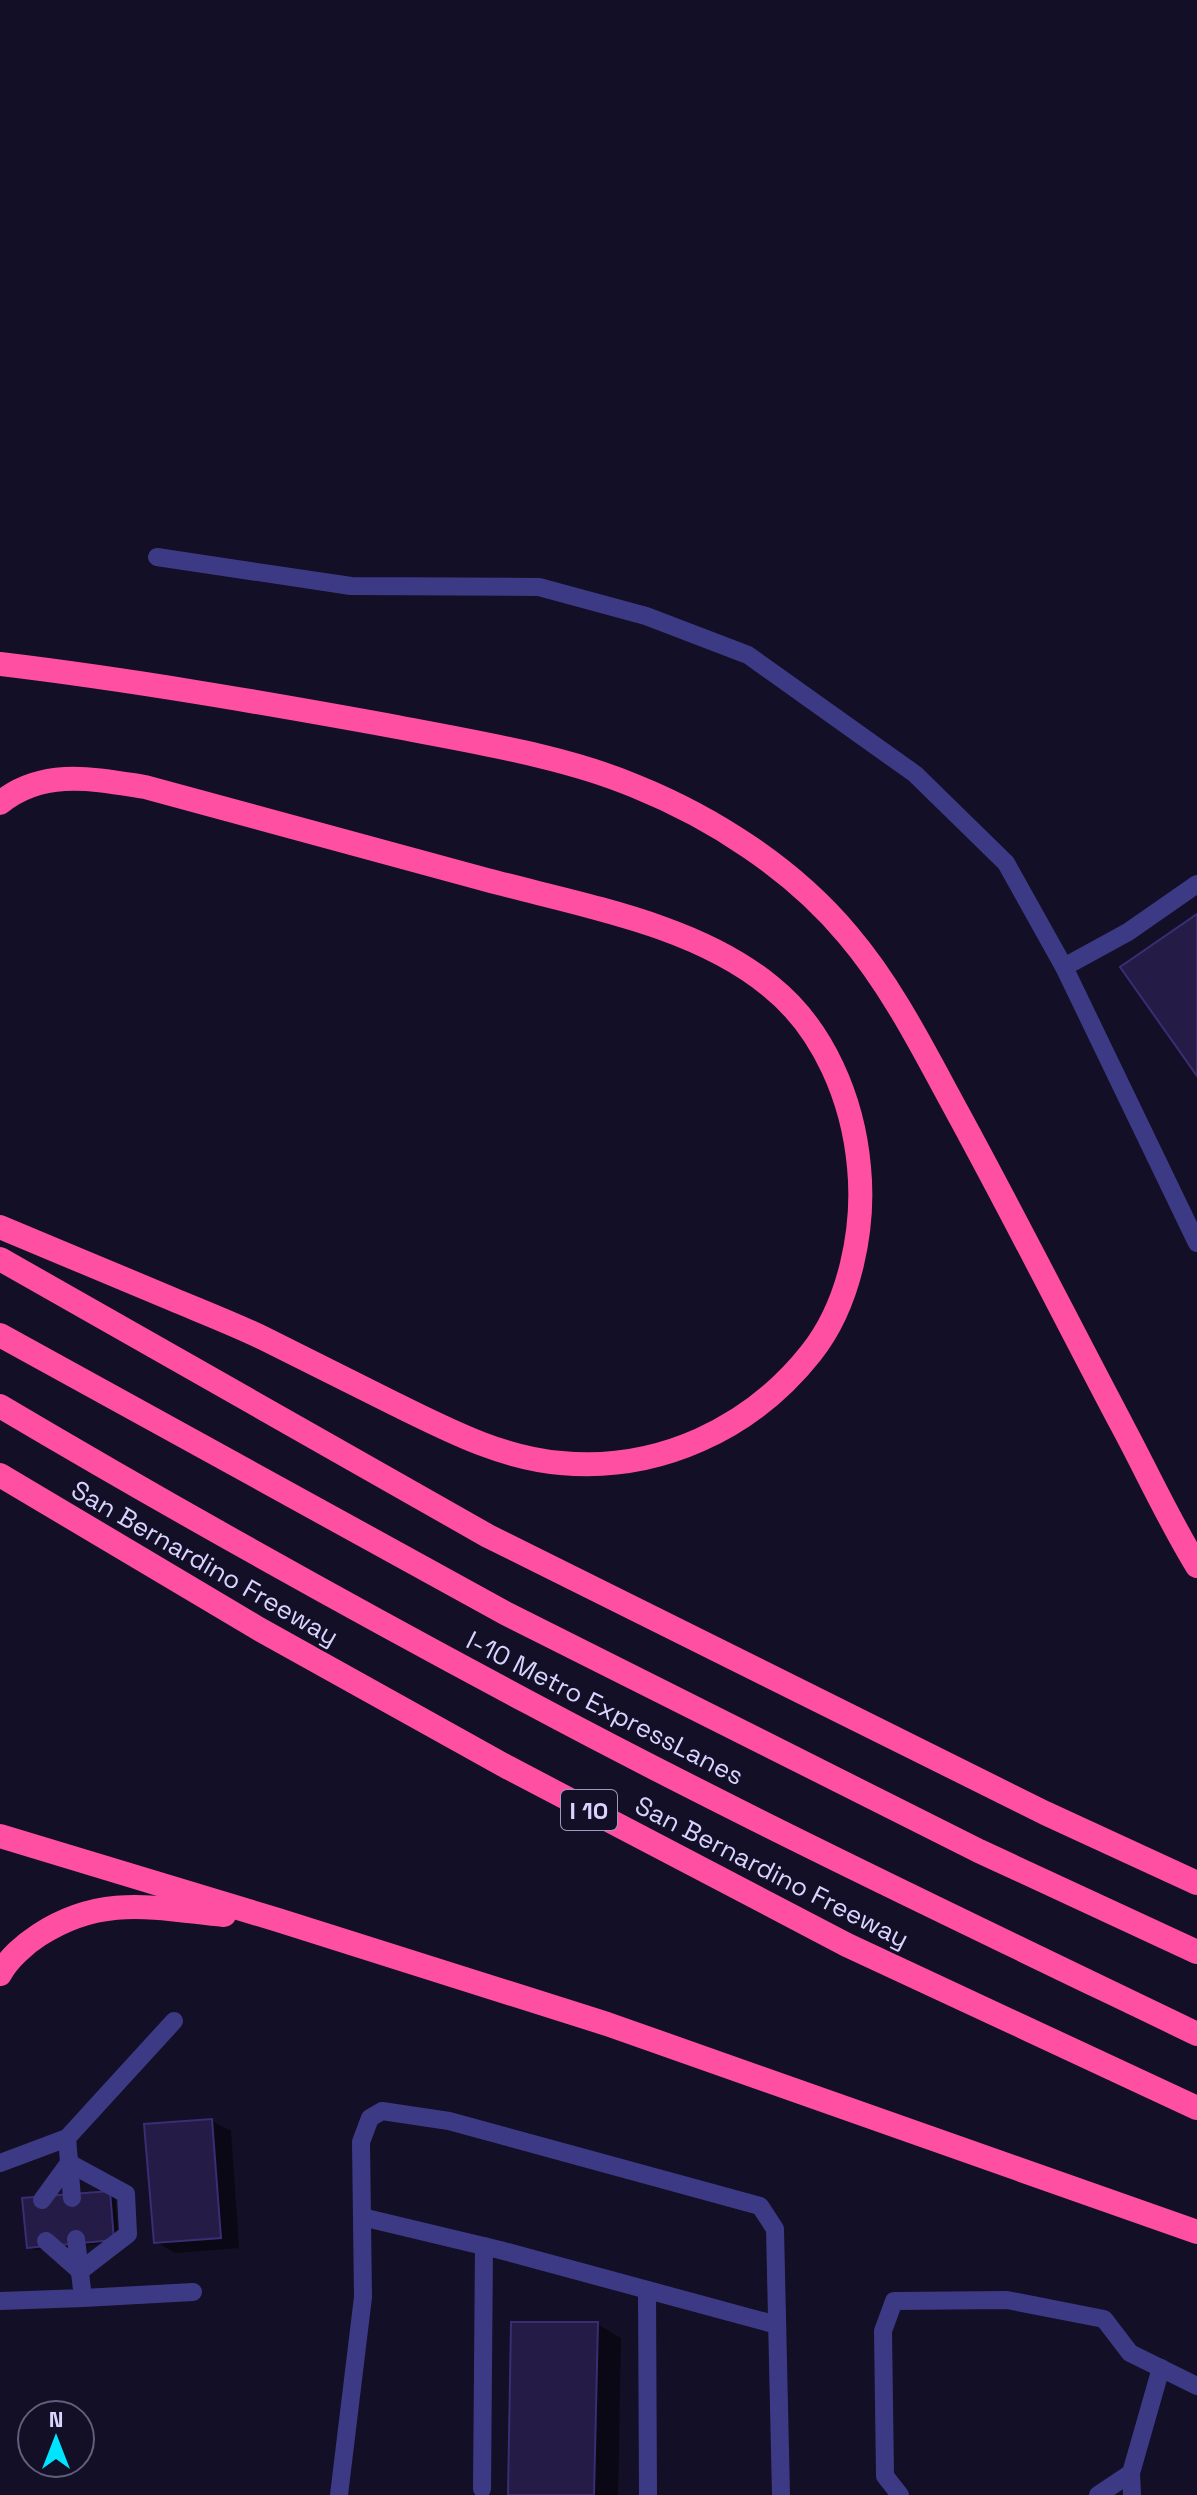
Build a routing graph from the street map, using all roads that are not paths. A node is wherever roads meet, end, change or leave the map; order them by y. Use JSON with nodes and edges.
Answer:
{"nodes":[{"id":1,"x":157,"y":557,"type":"dead end"},
{"id":2,"x":0,"y":664,"type":"edge"},
{"id":3,"x":0,"y":803,"type":"edge"},
{"id":4,"x":1197,"y":884,"type":"edge"},
{"id":5,"x":1064,"y":967,"type":"junction"},
{"id":6,"x":0,"y":1227,"type":"edge"},
{"id":7,"x":1197,"y":1243,"type":"edge"},
{"id":8,"x":0,"y":1259,"type":"edge"},
{"id":9,"x":0,"y":1335,"type":"edge"},
{"id":10,"x":0,"y":1406,"type":"edge"},
{"id":11,"x":0,"y":1475,"type":"edge"},
{"id":12,"x":1197,"y":1566,"type":"edge"},
{"id":13,"x":0,"y":1836,"type":"edge"},
{"id":14,"x":1197,"y":1883,"type":"edge"},
{"id":15,"x":278,"y":1920,"type":"junction"},
{"id":16,"x":1197,"y":1952,"type":"edge"},
{"id":17,"x":0,"y":1974,"type":"edge"},
{"id":18,"x":174,"y":2021,"type":"dead end"},
{"id":19,"x":1197,"y":2034,"type":"edge"},
{"id":20,"x":1197,"y":2108,"type":"edge"},
{"id":21,"x":67,"y":2138,"type":"junction"},
{"id":22,"x":0,"y":2163,"type":"edge"},
{"id":23,"x":69,"y":2163,"type":"junction"},
{"id":24,"x":72,"y":2198,"type":"dead end"},
{"id":25,"x":42,"y":2200,"type":"dead end"},
{"id":26,"x":362,"y":2217,"type":"junction"},
{"id":27,"x":1197,"y":2232,"type":"edge"},
{"id":28,"x":76,"y":2239,"type":"dead end"},
{"id":29,"x":46,"y":2241,"type":"dead end"},
{"id":30,"x":484,"y":2246,"type":"junction"},
{"id":31,"x":80,"y":2271,"type":"junction"},
{"id":32,"x":647,"y":2290,"type":"junction"},
{"id":33,"x":193,"y":2292,"type":"dead end"},
{"id":34,"x":83,"y":2298,"type":"junction"},
{"id":35,"x":0,"y":2301,"type":"edge"},
{"id":36,"x":777,"y":2325,"type":"junction"},
{"id":37,"x":1161,"y":2368,"type":"junction"},
{"id":38,"x":1197,"y":2386,"type":"edge"},
{"id":39,"x":1131,"y":2473,"type":"junction"},
{"id":40,"x":482,"y":2489,"type":"dead end"},
{"id":41,"x":339,"y":2495,"type":"edge"},
{"id":42,"x":648,"y":2495,"type":"edge"},
{"id":43,"x":781,"y":2495,"type":"edge"},
{"id":44,"x":900,"y":2495,"type":"edge"},
{"id":45,"x":1098,"y":2495,"type":"edge"},
{"id":46,"x":1132,"y":2495,"type":"edge"}],
"edges":[{"from":1,"to":5,"type":"lane"},
{"from":2,"to":12,"type":"highway"},
{"from":3,"to":6,"type":"highway"},
{"from":4,"to":5,"type":"lane"},
{"from":5,"to":7,"type":"lane"},
{"from":8,"to":14,"type":"highway"},
{"from":9,"to":16,"type":"highway","name":"I-10 Metro ExpressLanes"},
{"from":10,"to":19,"type":"highway","name":"I-10 Metro ExpressLanes"},
{"from":11,"to":20,"type":"highway","name":"San Bernardino Freeway","number":"I 10"},
{"from":13,"to":15,"type":"highway"},
{"from":15,"to":17,"type":"highway"},
{"from":15,"to":27,"type":"highway"},
{"from":18,"to":21,"type":"lane"},
{"from":21,"to":22,"type":"lane"},
{"from":21,"to":23,"type":"lane"},
{"from":23,"to":24,"type":"lane"},
{"from":23,"to":25,"type":"lane"},
{"from":23,"to":31,"type":"lane"},
{"from":26,"to":30,"type":"lane"},
{"from":26,"to":36,"type":"lane"},
{"from":26,"to":41,"type":"lane"},
{"from":28,"to":31,"type":"lane"},
{"from":29,"to":31,"type":"lane"},
{"from":30,"to":32,"type":"lane"},
{"from":30,"to":40,"type":"lane"},
{"from":31,"to":34,"type":"lane"},
{"from":32,"to":36,"type":"lane"},
{"from":32,"to":42,"type":"lane"},
{"from":33,"to":34,"type":"lane"},
{"from":34,"to":35,"type":"lane"},
{"from":36,"to":43,"type":"lane"},
{"from":37,"to":38,"type":"lane"},
{"from":37,"to":39,"type":"lane"},
{"from":37,"to":44,"type":"lane"},
{"from":39,"to":45,"type":"lane"},
{"from":39,"to":46,"type":"lane"}]}
